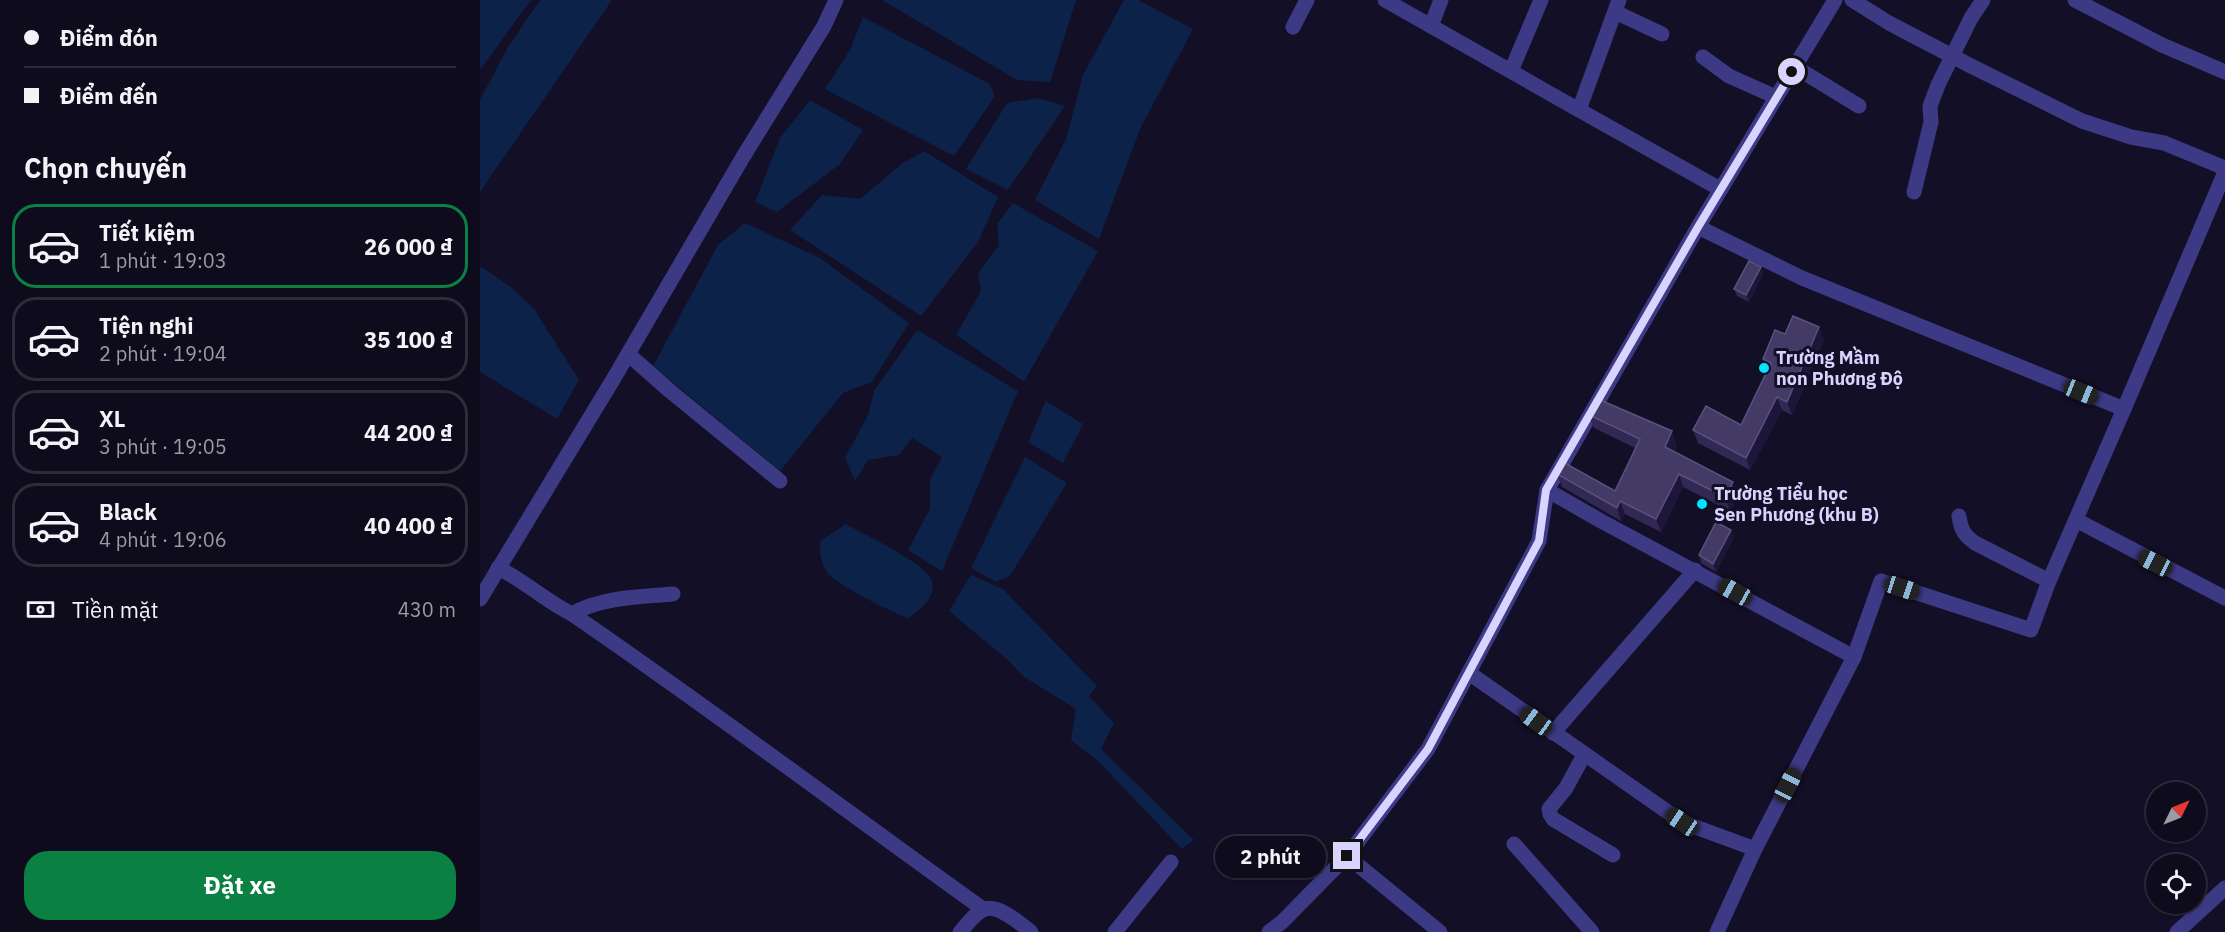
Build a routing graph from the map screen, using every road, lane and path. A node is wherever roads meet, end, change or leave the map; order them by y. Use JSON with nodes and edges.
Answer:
{"nodes":[{"id":1,"x":836,"y":0,"type":"edge"},
{"id":2,"x":1307,"y":0,"type":"edge"},
{"id":3,"x":1385,"y":0,"type":"edge"},
{"id":4,"x":1441,"y":0,"type":"edge"},
{"id":5,"x":1541,"y":0,"type":"edge"},
{"id":6,"x":1835,"y":0,"type":"edge"},
{"id":7,"x":1852,"y":0,"type":"edge"},
{"id":8,"x":1983,"y":0,"type":"edge"},
{"id":9,"x":2075,"y":0,"type":"edge"},
{"id":10,"x":1617,"y":6,"type":"edge"},
{"id":11,"x":1431,"y":26,"type":"junction"},
{"id":12,"x":1293,"y":27,"type":"dead end"},
{"id":13,"x":1662,"y":34,"type":"dead end"},
{"id":14,"x":1952,"y":56,"type":"junction"},
{"id":15,"x":1703,"y":57,"type":"dead end"},
{"id":16,"x":1795,"y":67,"type":"junction"},
{"id":17,"x":1511,"y":71,"type":"junction"},
{"id":18,"x":2225,"y":72,"type":"edge"},
{"id":19,"x":1776,"y":97,"type":"junction"},
{"id":20,"x":1859,"y":106,"type":"dead end"},
{"id":21,"x":1579,"y":110,"type":"junction"},
{"id":22,"x":2225,"y":170,"type":"edge"},
{"id":23,"x":1720,"y":189,"type":"junction"},
{"id":24,"x":1914,"y":192,"type":"dead end"},
{"id":25,"x":1698,"y":227,"type":"junction"},
{"id":26,"x":628,"y":354,"type":"junction"},
{"id":27,"x":2124,"y":409,"type":"junction"},
{"id":28,"x":780,"y":481,"type":"dead end"},
{"id":29,"x":1546,"y":490,"type":"junction"},
{"id":30,"x":1959,"y":516,"type":"dead end"},
{"id":31,"x":2076,"y":520,"type":"junction"},
{"id":32,"x":498,"y":568,"type":"junction"},
{"id":33,"x":1695,"y":570,"type":"junction"},
{"id":34,"x":2049,"y":581,"type":"junction"},
{"id":35,"x":674,"y":594,"type":"dead end"},
{"id":36,"x":2225,"y":598,"type":"edge"},
{"id":37,"x":480,"y":599,"type":"edge"},
{"id":38,"x":572,"y":614,"type":"junction"},
{"id":39,"x":1854,"y":657,"type":"junction"},
{"id":40,"x":1469,"y":673,"type":"junction"},
{"id":41,"x":1553,"y":733,"type":"junction"},
{"id":42,"x":1584,"y":755,"type":"junction"},
{"id":43,"x":1514,"y":844,"type":"dead end"},
{"id":44,"x":1755,"y":849,"type":"junction"},
{"id":45,"x":1612,"y":855,"type":"dead end"},
{"id":46,"x":1347,"y":856,"type":"junction"},
{"id":47,"x":1171,"y":862,"type":"dead end"},
{"id":48,"x":2225,"y":888,"type":"edge"},
{"id":49,"x":983,"y":909,"type":"junction"},
{"id":50,"x":960,"y":932,"type":"edge"},
{"id":51,"x":1031,"y":932,"type":"edge"},
{"id":52,"x":1115,"y":932,"type":"edge"},
{"id":53,"x":1269,"y":932,"type":"edge"},
{"id":54,"x":1440,"y":932,"type":"edge"},
{"id":55,"x":1592,"y":932,"type":"edge"},
{"id":56,"x":1717,"y":932,"type":"edge"},
{"id":57,"x":2176,"y":932,"type":"edge"}],
"edges":[{"from":1,"to":26,"type":"street"},
{"from":2,"to":12,"type":"street"},
{"from":3,"to":11,"type":"street"},
{"from":4,"to":11,"type":"street"},
{"from":5,"to":17,"type":"street"},
{"from":6,"to":16,"type":"street"},
{"from":7,"to":14,"type":"street"},
{"from":8,"to":14,"type":"street"},
{"from":9,"to":18,"type":"street"},
{"from":10,"to":13,"type":"street"},
{"from":10,"to":21,"type":"street"},
{"from":11,"to":17,"type":"street"},
{"from":14,"to":22,"type":"street"},
{"from":14,"to":24,"type":"street"},
{"from":15,"to":19,"type":"street"},
{"from":16,"to":19,"type":"street"},
{"from":16,"to":20,"type":"street"},
{"from":17,"to":21,"type":"street"},
{"from":19,"to":23,"type":"street"},
{"from":21,"to":23,"type":"street"},
{"from":22,"to":27,"type":"street"},
{"from":23,"to":25,"type":"street"},
{"from":25,"to":27,"type":"street"},
{"from":25,"to":29,"type":"street"},
{"from":26,"to":28,"type":"street"},
{"from":26,"to":32,"type":"street"},
{"from":27,"to":31,"type":"street"},
{"from":29,"to":33,"type":"street"},
{"from":29,"to":40,"type":"street"},
{"from":30,"to":34,"type":"street"},
{"from":31,"to":34,"type":"street"},
{"from":31,"to":36,"type":"street"},
{"from":32,"to":37,"type":"street"},
{"from":32,"to":38,"type":"street"},
{"from":33,"to":39,"type":"street"},
{"from":33,"to":41,"type":"street"},
{"from":34,"to":39,"type":"street"},
{"from":35,"to":38,"type":"street"},
{"from":38,"to":49,"type":"street"},
{"from":39,"to":44,"type":"street"},
{"from":40,"to":41,"type":"street"},
{"from":40,"to":46,"type":"street"},
{"from":41,"to":42,"type":"street"},
{"from":42,"to":44,"type":"street"},
{"from":42,"to":45,"type":"street"},
{"from":43,"to":55,"type":"street"},
{"from":44,"to":56,"type":"street"},
{"from":46,"to":53,"type":"street"},
{"from":46,"to":54,"type":"street"},
{"from":47,"to":52,"type":"street"},
{"from":48,"to":57,"type":"street"},
{"from":49,"to":50,"type":"street"},
{"from":49,"to":51,"type":"street"}]}
